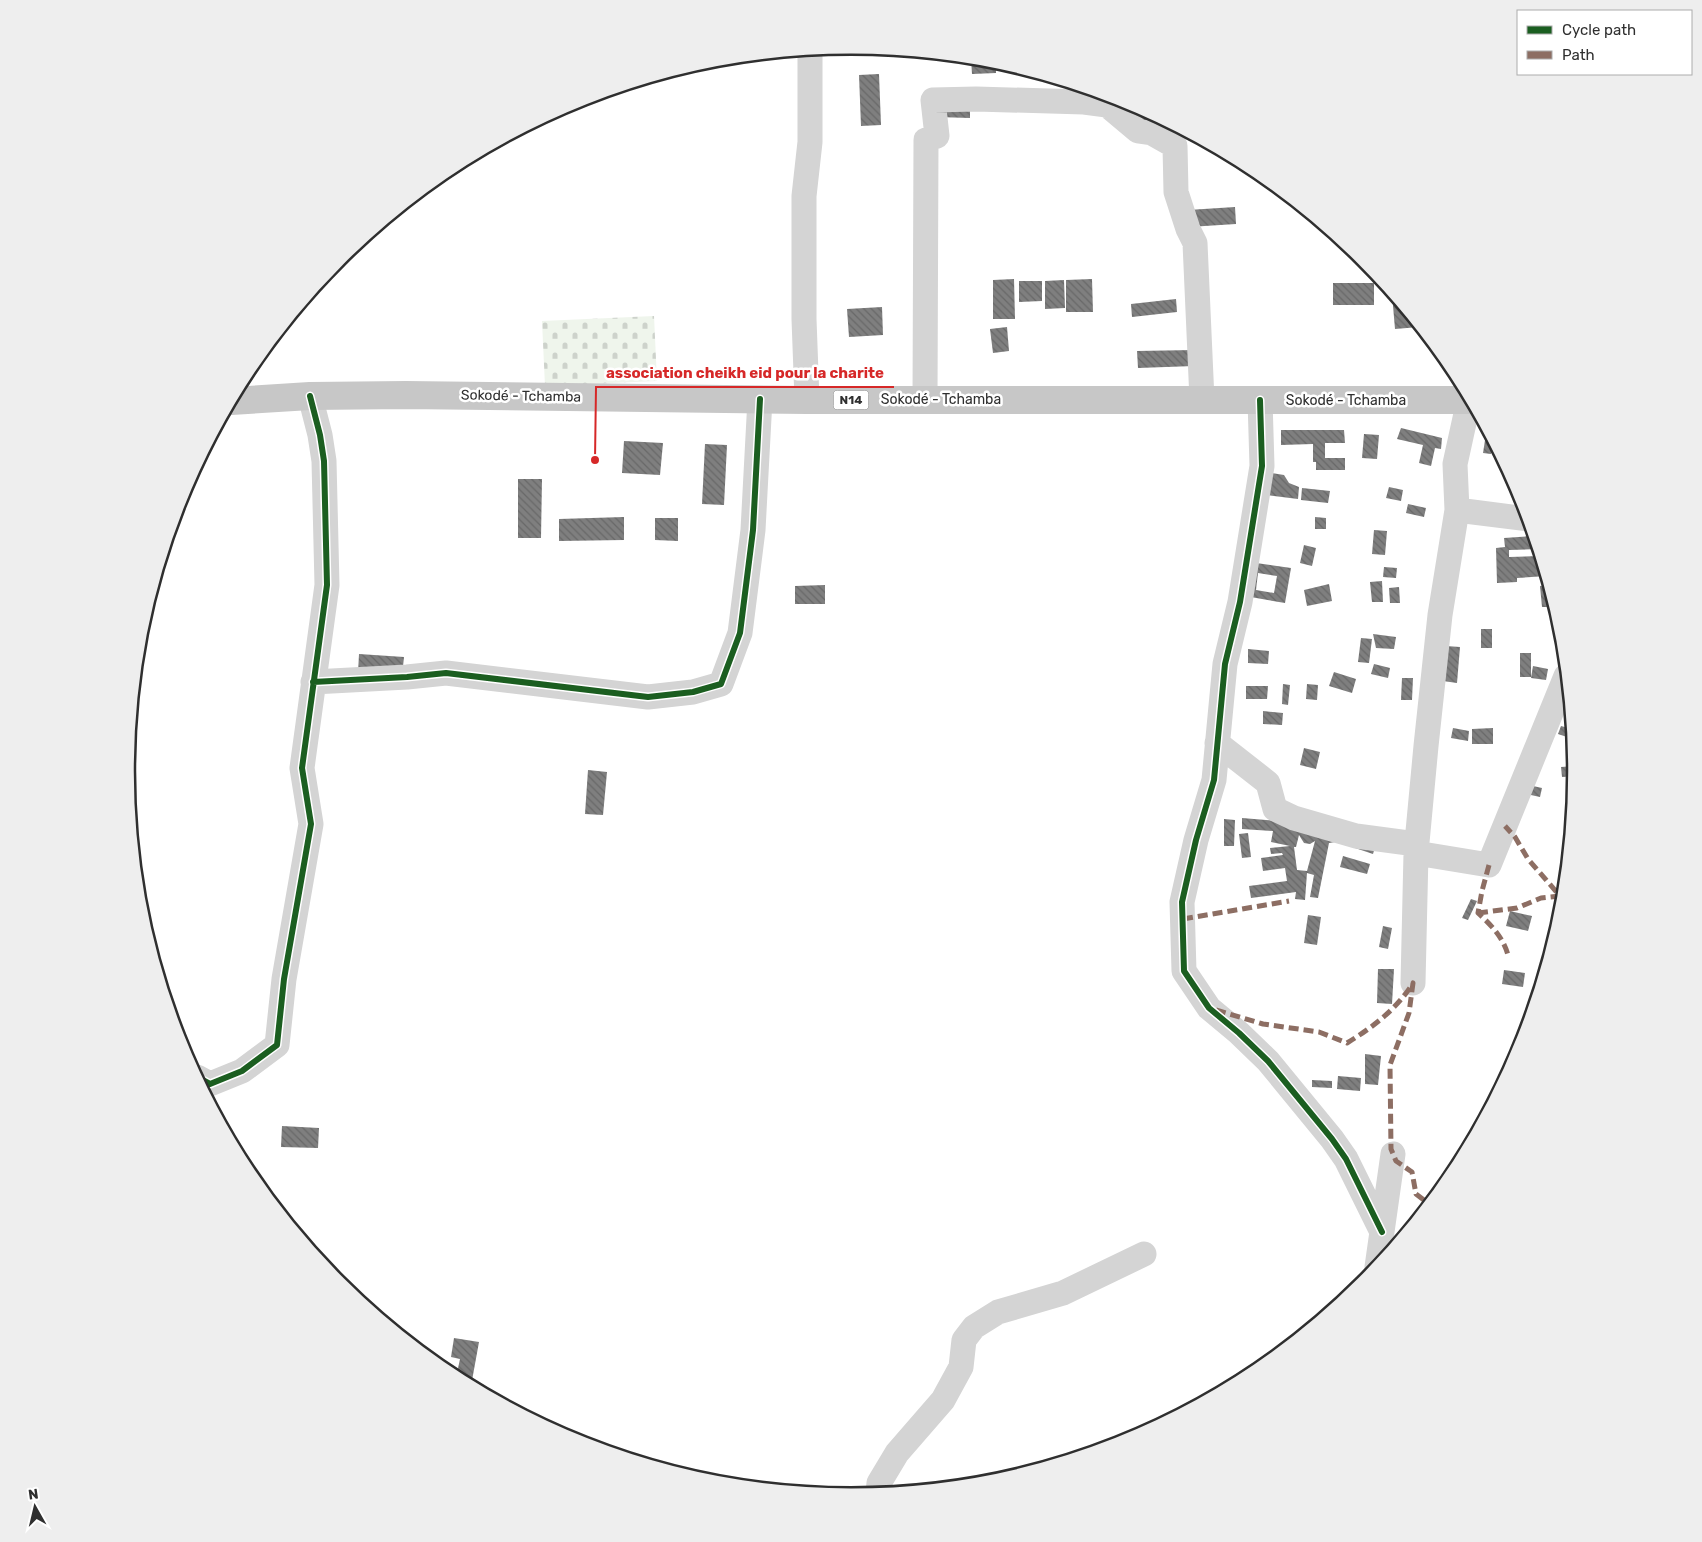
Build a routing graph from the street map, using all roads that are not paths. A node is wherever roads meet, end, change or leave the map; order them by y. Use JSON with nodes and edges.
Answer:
{"nodes":[{"id":1,"x":810,"y":57,"type":"edge"},
{"id":2,"x":310,"y":396,"type":"junction"},
{"id":3,"x":760,"y":399,"type":"junction"},
{"id":4,"x":925,"y":399,"type":"junction"},
{"id":5,"x":807,"y":400,"type":"junction"},
{"id":6,"x":1202,"y":400,"type":"junction"},
{"id":7,"x":1260,"y":400,"type":"junction"},
{"id":8,"x":1463,"y":400,"type":"edge"},
{"id":9,"x":239,"y":401,"type":"edge"},
{"id":10,"x":1468,"y":408,"type":"edge"},
{"id":11,"x":1457,"y":510,"type":"junction"},
{"id":12,"x":1520,"y":518,"type":"edge"},
{"id":13,"x":313,"y":682,"type":"junction"},
{"id":14,"x":1562,"y":686,"type":"edge"},
{"id":15,"x":1217,"y":743,"type":"junction"},
{"id":16,"x":1416,"y":849,"type":"junction"},
{"id":17,"x":1412,"y":983,"type":"dead end"},
{"id":18,"x":208,"y":1085,"type":"edge"},
{"id":19,"x":1393,"y":1154,"type":"dead end"},
{"id":20,"x":1382,"y":1232,"type":"junction"},
{"id":21,"x":1144,"y":1254,"type":"dead end"},
{"id":22,"x":1379,"y":1254,"type":"edge"},
{"id":23,"x":879,"y":1486,"type":"edge"}],
"edges":[{"from":1,"to":5,"type":"street"},
{"from":2,"to":3,"type":"main road","name":"Sokodé - Tchamba","number":"N14"},
{"from":2,"to":9,"type":"main road","name":"Sokodé - Tchamba","number":"N14"},
{"from":2,"to":13,"type":"street"},
{"from":3,"to":5,"type":"main road","name":"Sokodé - Tchamba","number":"N14"},
{"from":3,"to":13,"type":"street"},
{"from":4,"to":5,"type":"main road","name":"Sokodé - Tchamba","number":"N14"},
{"from":4,"to":6,"type":"main road","name":"Sokodé - Tchamba","number":"N14"},
{"from":4,"to":6,"type":"street"},
{"from":6,"to":7,"type":"main road","name":"Sokodé - Tchamba","number":"N14"},
{"from":7,"to":8,"type":"main road","name":"Sokodé - Tchamba","number":"N14"},
{"from":7,"to":15,"type":"street"},
{"from":10,"to":11,"type":"street"},
{"from":11,"to":12,"type":"street"},
{"from":11,"to":16,"type":"street"},
{"from":13,"to":18,"type":"street"},
{"from":14,"to":16,"type":"street"},
{"from":15,"to":16,"type":"street"},
{"from":15,"to":20,"type":"street"},
{"from":16,"to":17,"type":"street"},
{"from":19,"to":20,"type":"street"},
{"from":20,"to":22,"type":"street"},
{"from":21,"to":23,"type":"street"}]}
